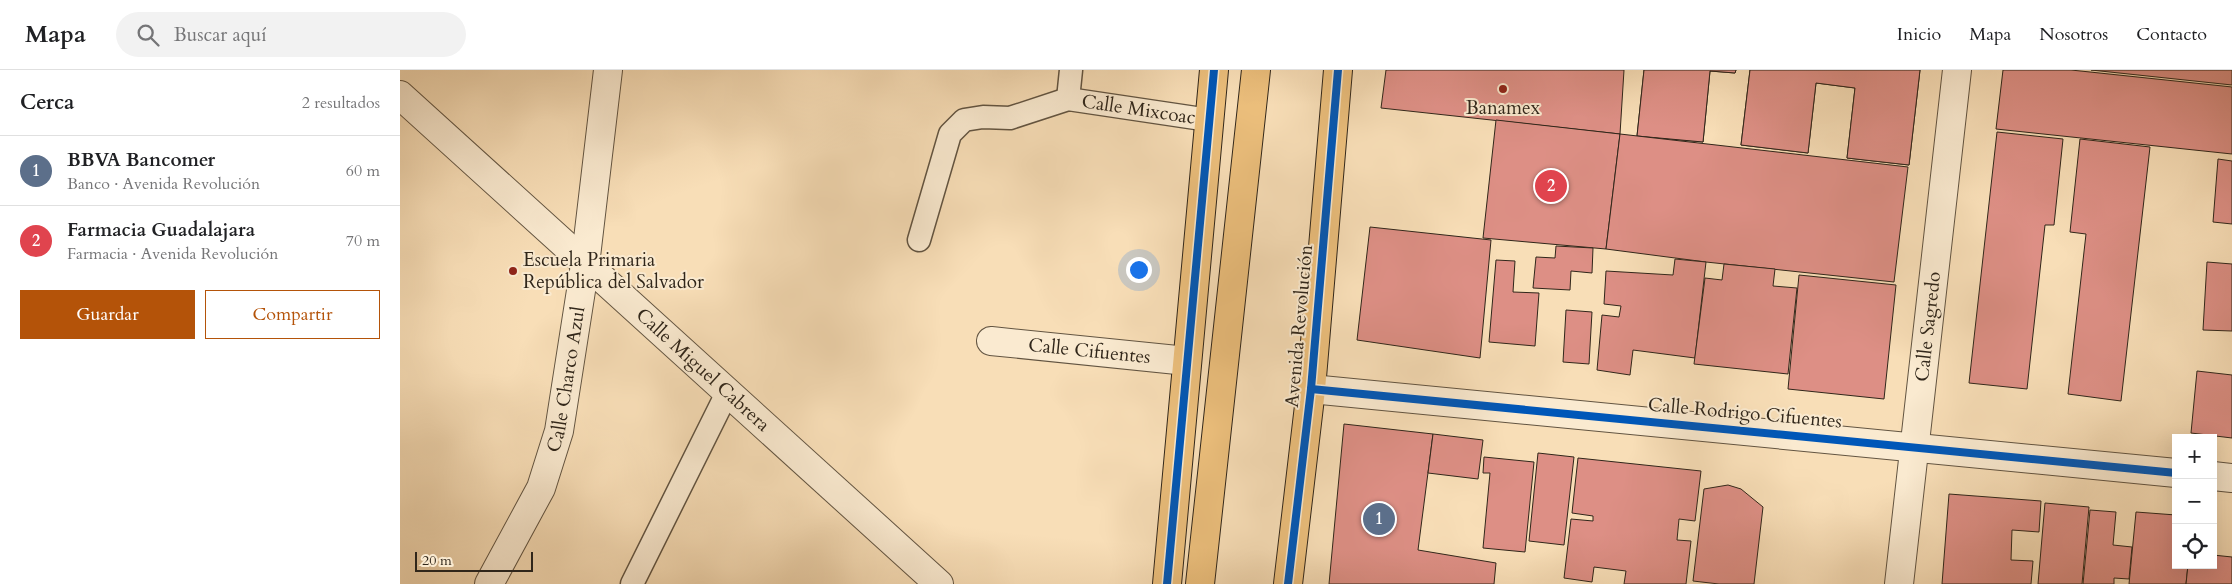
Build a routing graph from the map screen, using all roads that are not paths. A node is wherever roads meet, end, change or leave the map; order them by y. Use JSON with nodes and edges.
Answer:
{"nodes":[{"id":1,"x":608,"y":70,"type":"edge"},
{"id":2,"x":1071,"y":70,"type":"edge"},
{"id":3,"x":1214,"y":70,"type":"edge"},
{"id":4,"x":1256,"y":70,"type":"edge"},
{"id":5,"x":1338,"y":70,"type":"edge"},
{"id":6,"x":1957,"y":70,"type":"edge"},
{"id":7,"x":400,"y":95,"type":"edge"},
{"id":8,"x":1068,"y":99,"type":"junction"},
{"id":9,"x":1210,"y":120,"type":"junction"},
{"id":10,"x":919,"y":240,"type":"dead end"},
{"id":11,"x":585,"y":265,"type":"junction"},
{"id":12,"x":991,"y":341,"type":"dead end"},
{"id":13,"x":1187,"y":361,"type":"junction"},
{"id":14,"x":1311,"y":389,"type":"junction"},
{"id":15,"x":726,"y":392,"type":"junction"},
{"id":16,"x":1914,"y":446,"type":"junction"},
{"id":17,"x":2172,"y":473,"type":"edge"},
{"id":18,"x":2217,"y":476,"type":"edge"},
{"id":19,"x":2232,"y":478,"type":"edge"},
{"id":20,"x":489,"y":584,"type":"edge"},
{"id":21,"x":632,"y":584,"type":"edge"},
{"id":22,"x":939,"y":584,"type":"edge"},
{"id":23,"x":1167,"y":584,"type":"edge"},
{"id":24,"x":1200,"y":584,"type":"edge"},
{"id":25,"x":1288,"y":584,"type":"edge"},
{"id":26,"x":1900,"y":584,"type":"edge"}],
"edges":[{"from":1,"to":11,"type":"street","name":"Calle Charco Azul"},
{"from":2,"to":8,"type":"lane","name":"Calle Mixcoac"},
{"from":3,"to":9,"type":"main road"},
{"from":4,"to":24,"type":"main road"},
{"from":5,"to":14,"type":"main road","name":"Avenida Revolución"},
{"from":6,"to":16,"type":"street","name":"Calle Sagredo"},
{"from":7,"to":11,"type":"street","name":"Calle Miguel Cabrera"},
{"from":8,"to":9,"type":"lane","name":"Calle Mixcoac"},
{"from":8,"to":10,"type":"lane","name":"Calle Mixcoac"},
{"from":9,"to":13,"type":"main road"},
{"from":11,"to":15,"type":"street","name":"Calle Miguel Cabrera"},
{"from":11,"to":20,"type":"street","name":"Calle Charco Azul"},
{"from":12,"to":13,"type":"street","name":"Calle Cifuentes"},
{"from":13,"to":23,"type":"main road"},
{"from":14,"to":16,"type":"street","name":"Calle Rodrigo Cifuentes"},
{"from":14,"to":25,"type":"main road","name":"Avenida Revolución"},
{"from":15,"to":21,"type":"lane"},
{"from":15,"to":22,"type":"street","name":"Calle Miguel Cabrera"},
{"from":16,"to":17,"type":"street","name":"Calle Rodrigo Cifuentes"},
{"from":16,"to":26,"type":"street","name":"Calle Sagredo"},
{"from":18,"to":19,"type":"street"}]}
